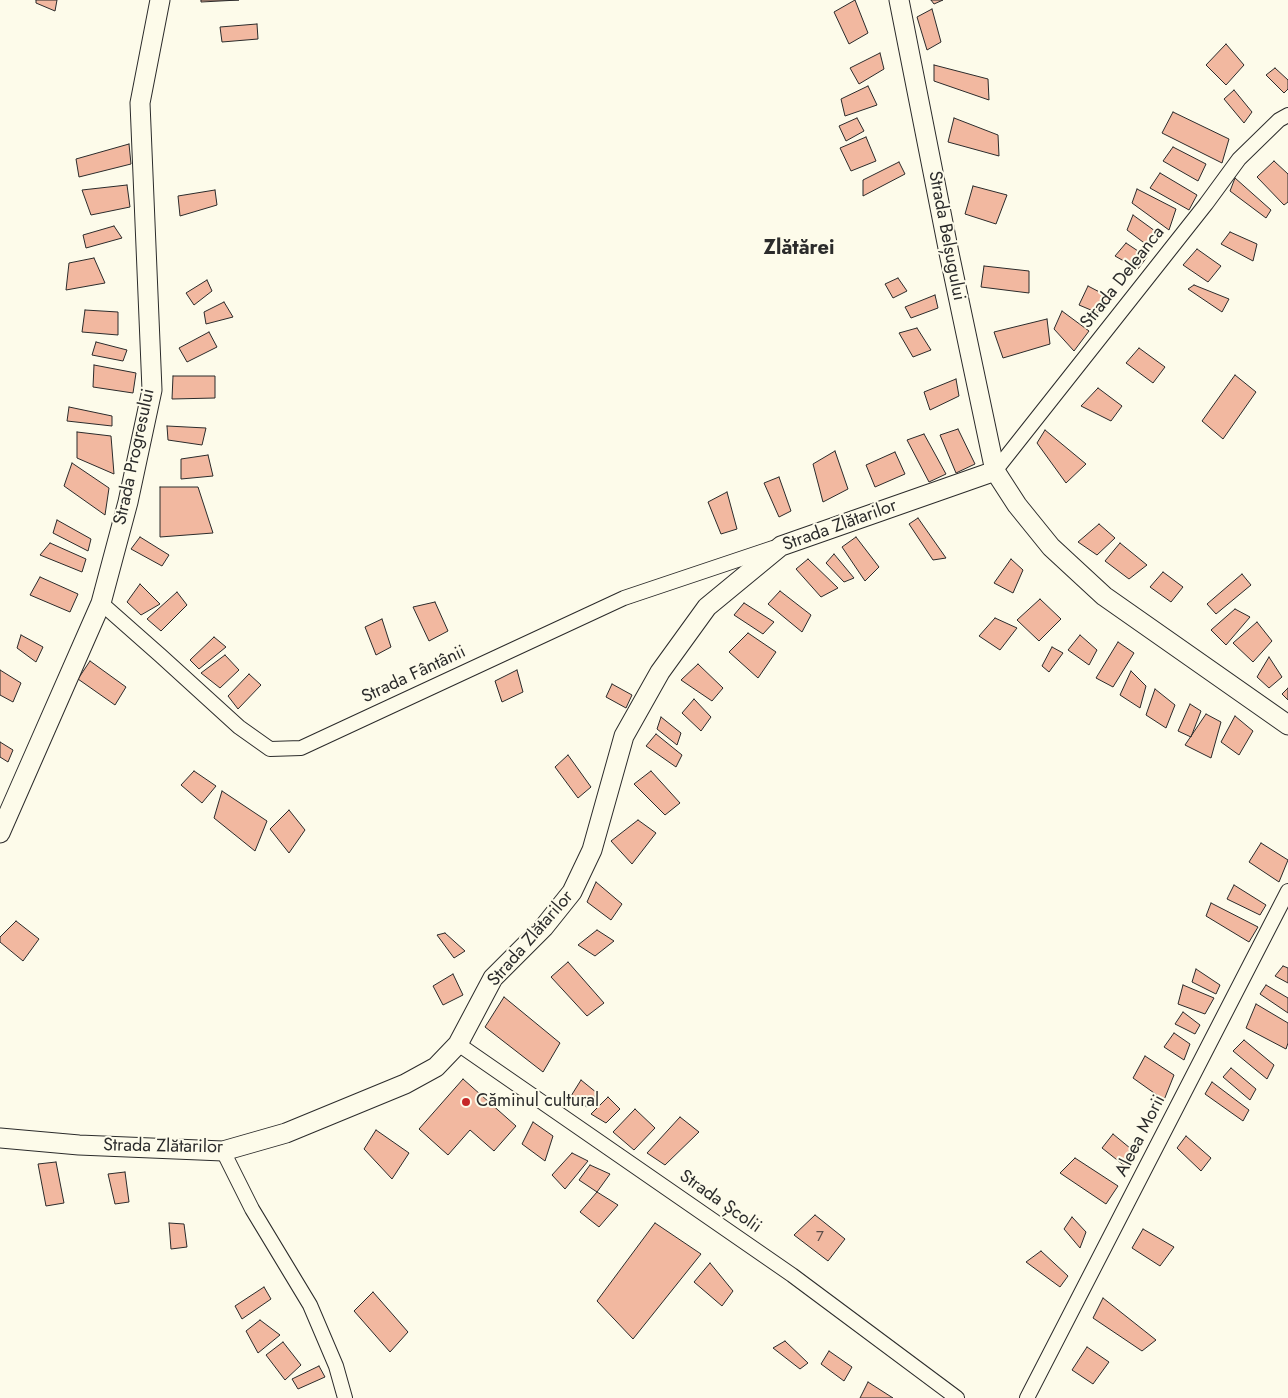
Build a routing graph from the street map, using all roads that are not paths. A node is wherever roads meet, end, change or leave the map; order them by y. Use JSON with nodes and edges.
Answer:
{"nodes":[{"id":1,"x":160,"y":0,"type":"edge"},
{"id":2,"x":899,"y":0,"type":"edge"},
{"id":3,"x":1288,"y":115,"type":"edge"},
{"id":4,"x":994,"y":471,"type":"junction"},
{"id":5,"x":781,"y":546,"type":"junction"},
{"id":6,"x":101,"y":603,"type":"junction"},
{"id":7,"x":1288,"y":725,"type":"edge"},
{"id":8,"x":0,"y":832,"type":"edge"},
{"id":9,"x":1288,"y":891,"type":"edge"},
{"id":10,"x":458,"y":1044,"type":"junction"},
{"id":11,"x":0,"y":1138,"type":"edge"},
{"id":12,"x":222,"y":1151,"type":"junction"},
{"id":13,"x":345,"y":1398,"type":"edge"},
{"id":14,"x":957,"y":1398,"type":"edge"},
{"id":15,"x":1027,"y":1398,"type":"edge"}],
"edges":[{"from":1,"to":6,"type":"street","name":"Strada Progresului"},
{"from":2,"to":4,"type":"street","name":"Strada Belșugului"},
{"from":3,"to":4,"type":"street","name":"Strada Deleanca"},
{"from":4,"to":5,"type":"street","name":"Strada Zlătarilor"},
{"from":4,"to":7,"type":"street"},
{"from":5,"to":6,"type":"street","name":"Strada Fântânii"},
{"from":5,"to":10,"type":"street","name":"Strada Zlătarilor"},
{"from":6,"to":8,"type":"street","name":"Strada Progresului"},
{"from":9,"to":15,"type":"street","name":"Aleea Morii"},
{"from":10,"to":12,"type":"street","name":"Strada Zlătarilor"},
{"from":10,"to":14,"type":"street","name":"Strada Școlii"},
{"from":11,"to":12,"type":"street","name":"Strada Zlătarilor"},
{"from":12,"to":13,"type":"street"}]}
